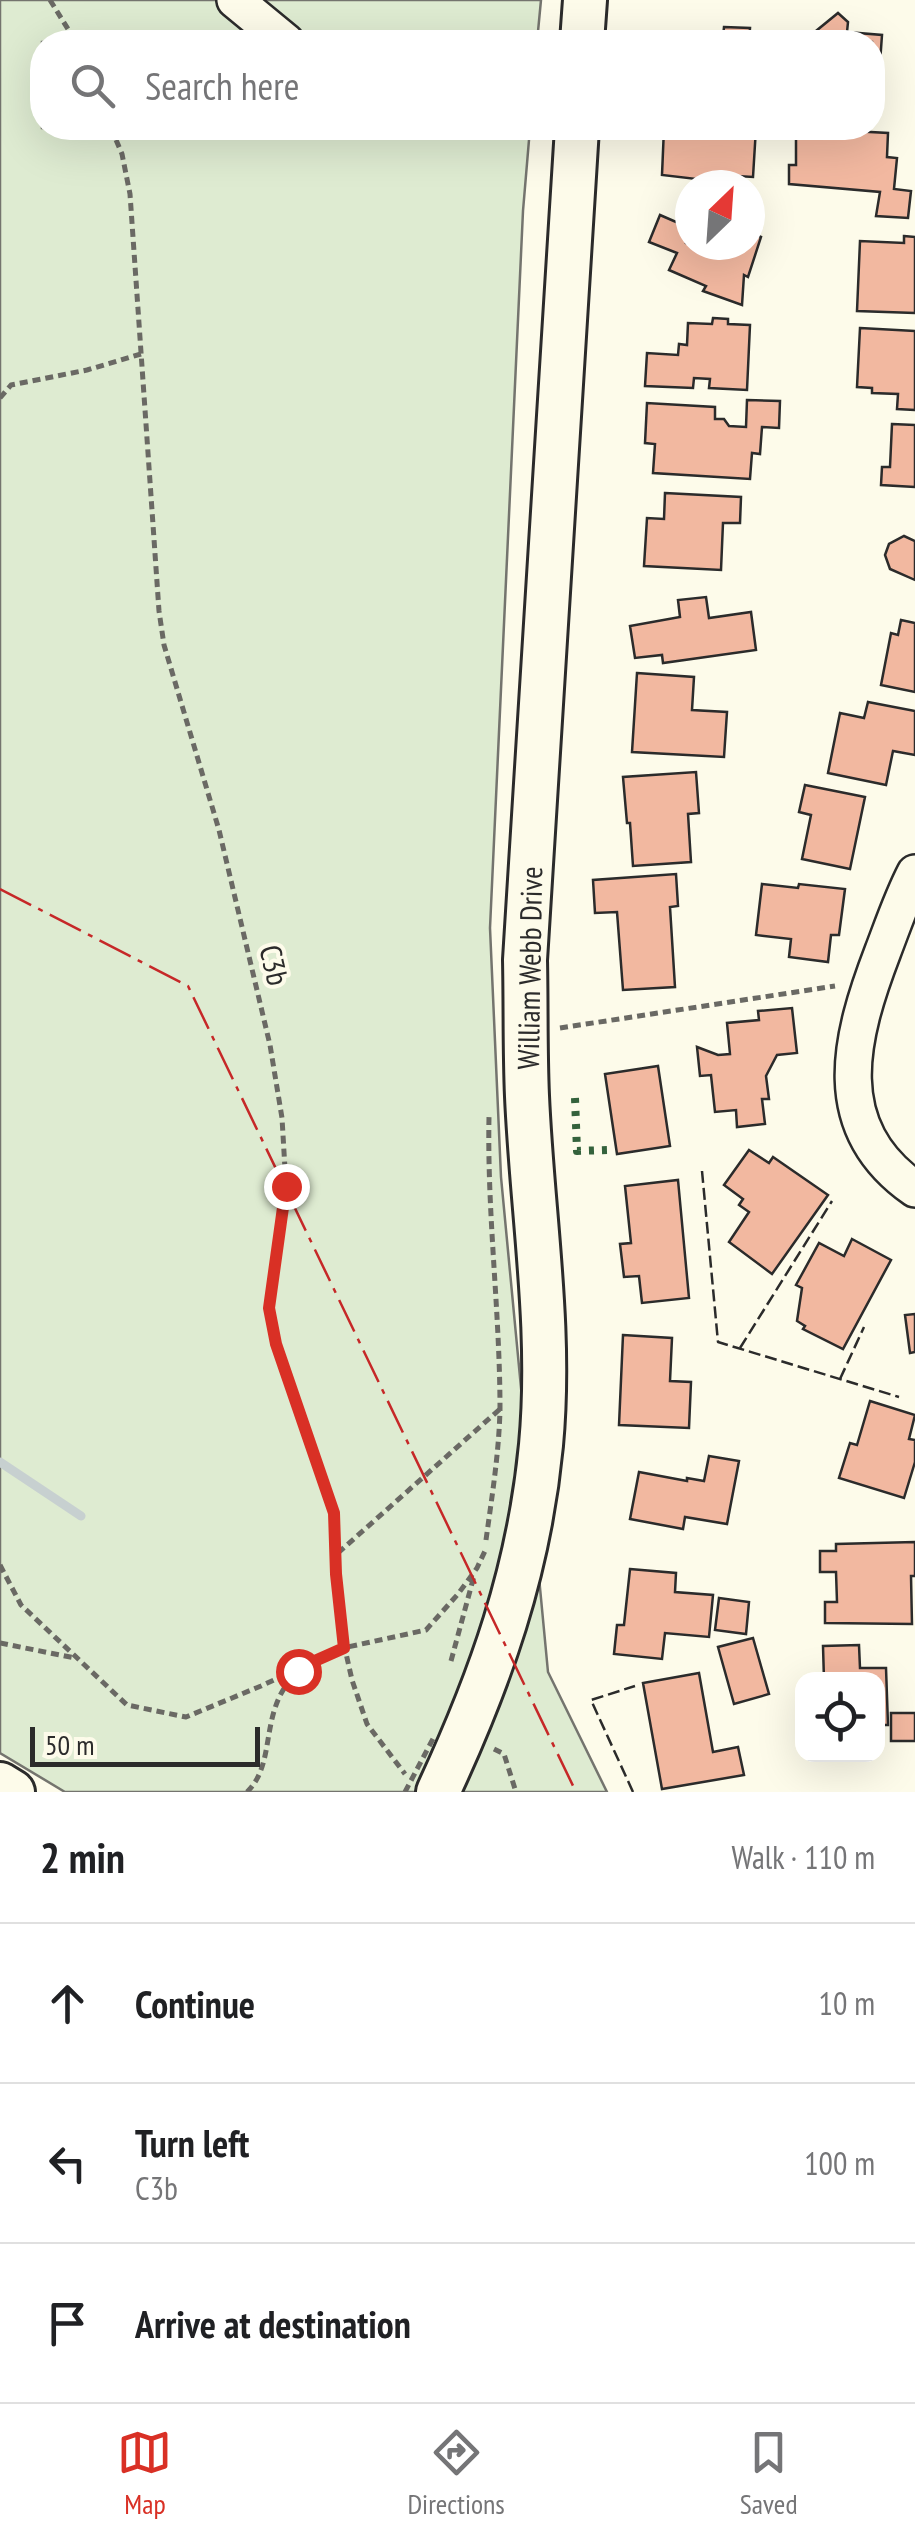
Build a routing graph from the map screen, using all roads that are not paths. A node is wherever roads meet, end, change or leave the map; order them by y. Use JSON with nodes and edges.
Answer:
{"nodes":[{"id":1,"x":235,"y":0,"type":"edge"},
{"id":2,"x":586,"y":0,"type":"edge"},
{"id":3,"x":271,"y":30,"type":"edge"},
{"id":4,"x":583,"y":30,"type":"edge"},
{"id":5,"x":576,"y":140,"type":"edge"},
{"id":6,"x":915,"y":872,"type":"edge"},
{"id":7,"x":915,"y":1189,"type":"edge"},
{"id":8,"x":0,"y":1784,"type":"edge"},
{"id":9,"x":13,"y":1792,"type":"edge"},
{"id":10,"x":438,"y":1792,"type":"edge"}],
"edges":[{"from":1,"to":3,"type":"street"},
{"from":2,"to":4,"type":"main road"},
{"from":5,"to":10,"type":"main road","name":"William Webb Drive"},
{"from":6,"to":7,"type":"street"},
{"from":8,"to":9,"type":"main road"}]}
